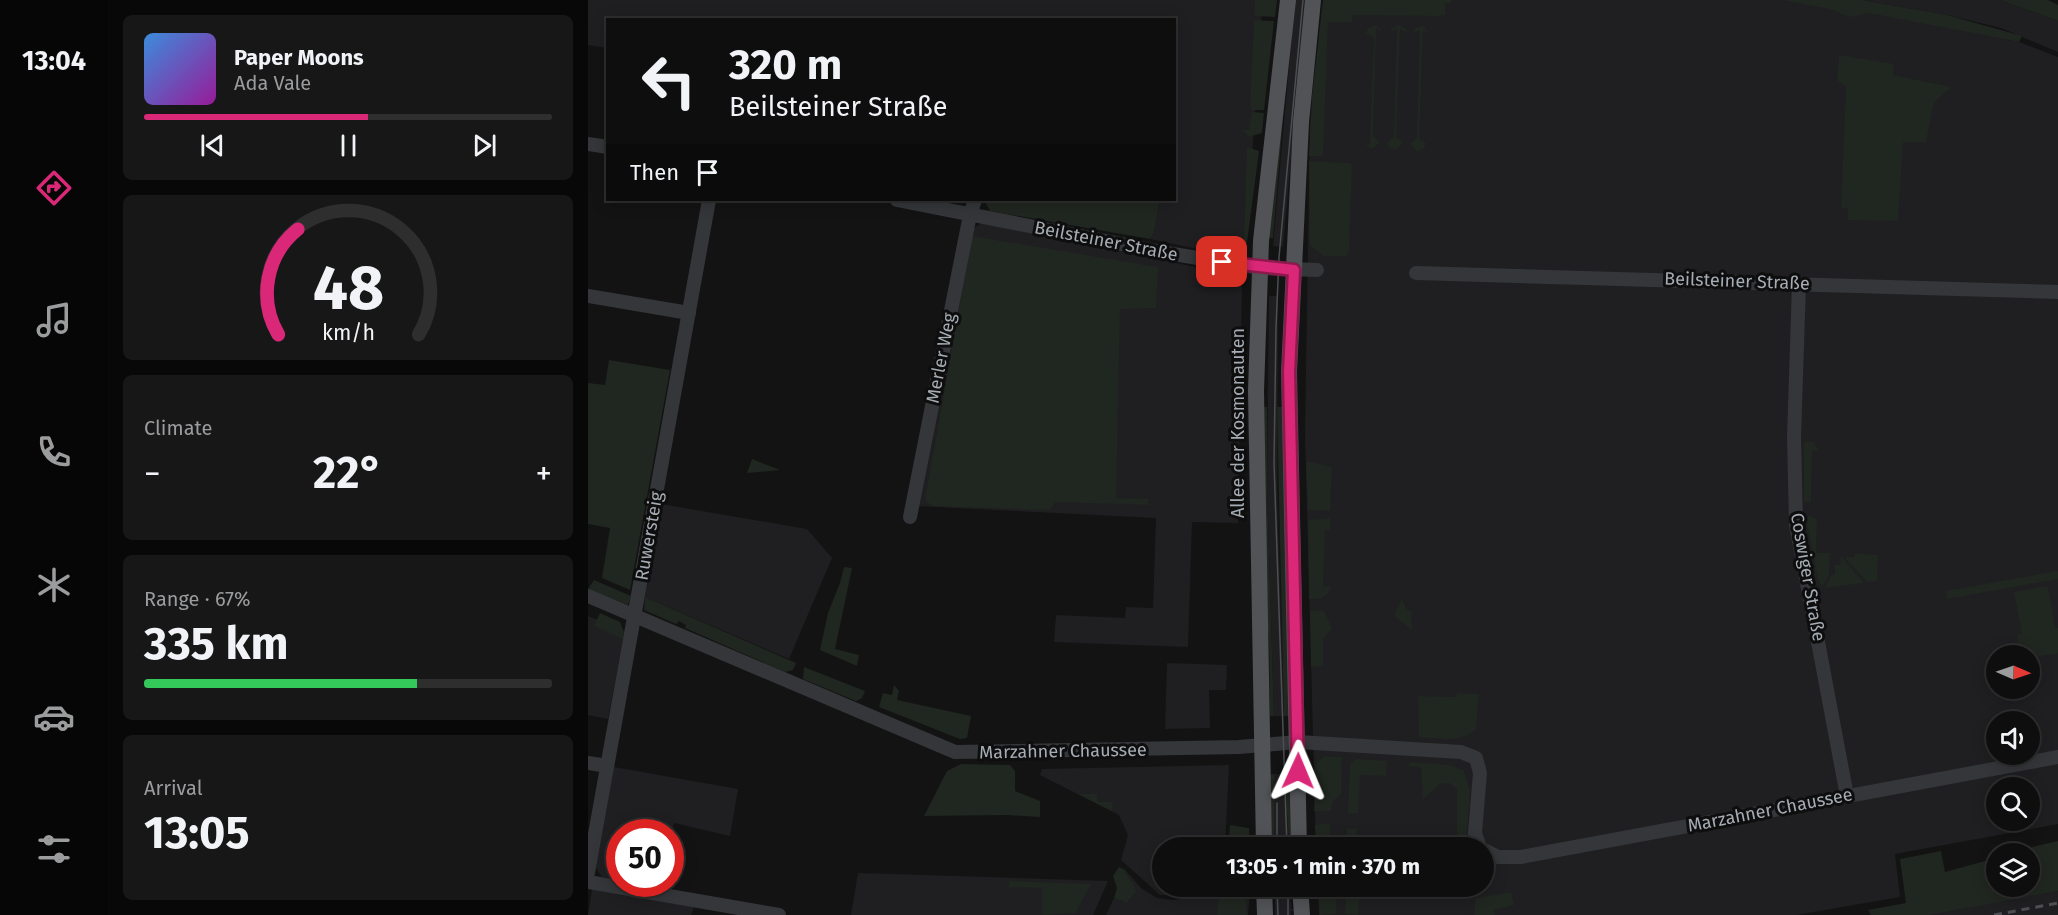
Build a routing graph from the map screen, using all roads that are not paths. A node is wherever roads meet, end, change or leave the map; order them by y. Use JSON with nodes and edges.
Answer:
{"nodes":[{"id":1,"x":1288,"y":0,"type":"edge"},
{"id":2,"x":1313,"y":0,"type":"edge"},
{"id":3,"x":588,"y":144,"type":"edge"},
{"id":4,"x":606,"y":147,"type":"edge"},
{"id":5,"x":710,"y":201,"type":"edge"},
{"id":6,"x":902,"y":201,"type":"edge"},
{"id":7,"x":975,"y":201,"type":"edge"},
{"id":8,"x":970,"y":215,"type":"junction"},
{"id":9,"x":1260,"y":268,"type":"junction"},
{"id":10,"x":1294,"y":270,"type":"junction"},
{"id":11,"x":1317,"y":270,"type":"dead end"},
{"id":12,"x":1416,"y":273,"type":"dead end"},
{"id":13,"x":1799,"y":284,"type":"junction"},
{"id":14,"x":2058,"y":292,"type":"edge"},
{"id":15,"x":588,"y":296,"type":"edge"},
{"id":16,"x":689,"y":313,"type":"junction"},
{"id":17,"x":910,"y":517,"type":"dead end"},
{"id":18,"x":588,"y":596,"type":"edge"},
{"id":19,"x":634,"y":616,"type":"junction"},
{"id":20,"x":1298,"y":742,"type":"junction"},
{"id":21,"x":1263,"y":745,"type":"junction"},
{"id":22,"x":2058,"y":757,"type":"edge"},
{"id":23,"x":588,"y":763,"type":"edge"},
{"id":24,"x":607,"y":766,"type":"junction"},
{"id":25,"x":1847,"y":796,"type":"junction"},
{"id":26,"x":1264,"y":837,"type":"edge"},
{"id":27,"x":1299,"y":837,"type":"edge"},
{"id":28,"x":1477,"y":837,"type":"edge"},
{"id":29,"x":1494,"y":855,"type":"edge"},
{"id":30,"x":588,"y":873,"type":"edge"},
{"id":31,"x":588,"y":882,"type":"edge"},
{"id":32,"x":1264,"y":897,"type":"edge"},
{"id":33,"x":1301,"y":897,"type":"edge"},
{"id":34,"x":779,"y":915,"type":"edge"},
{"id":35,"x":1265,"y":915,"type":"edge"},
{"id":36,"x":1302,"y":915,"type":"edge"}],
"edges":[{"from":1,"to":9,"type":"main road","name":"Allee der Kosmonauten"},
{"from":2,"to":10,"type":"main road"},
{"from":3,"to":4,"type":"street"},
{"from":5,"to":16,"type":"street","name":"Ruwersteig"},
{"from":6,"to":8,"type":"street","name":"Beilsteiner Straße"},
{"from":7,"to":8,"type":"street","name":"Merler Weg"},
{"from":8,"to":9,"type":"street","name":"Beilsteiner Straße"},
{"from":8,"to":17,"type":"street","name":"Merler Weg"},
{"from":9,"to":10,"type":"street","name":"Beilsteiner Straße"},
{"from":9,"to":21,"type":"main road","name":"Allee der Kosmonauten"},
{"from":10,"to":11,"type":"street","name":"Beilsteiner Straße"},
{"from":10,"to":20,"type":"main road"},
{"from":12,"to":13,"type":"street","name":"Beilsteiner Straße"},
{"from":13,"to":14,"type":"street","name":"Beilsteiner Straße"},
{"from":13,"to":25,"type":"street","name":"Coswiger Straße"},
{"from":15,"to":16,"type":"street"},
{"from":16,"to":19,"type":"street","name":"Ruwersteig"},
{"from":18,"to":19,"type":"street","name":"Marzahner Chaussee"},
{"from":19,"to":21,"type":"street","name":"Marzahner Chaussee"},
{"from":19,"to":24,"type":"street","name":"Ruwersteig"},
{"from":20,"to":21,"type":"street","name":"Marzahner Chaussee"},
{"from":20,"to":27,"type":"main road"},
{"from":20,"to":28,"type":"street","name":"Marzahner Chaussee"},
{"from":21,"to":26,"type":"main road","name":"Allee der Kosmonauten"},
{"from":22,"to":25,"type":"street","name":"Marzahner Chaussee"},
{"from":23,"to":24,"type":"street"},
{"from":24,"to":30,"type":"street","name":"Ruwersteig"},
{"from":25,"to":29,"type":"street","name":"Marzahner Chaussee"},
{"from":31,"to":34,"type":"street"},
{"from":32,"to":35,"type":"main road"},
{"from":33,"to":36,"type":"main road"}]}
